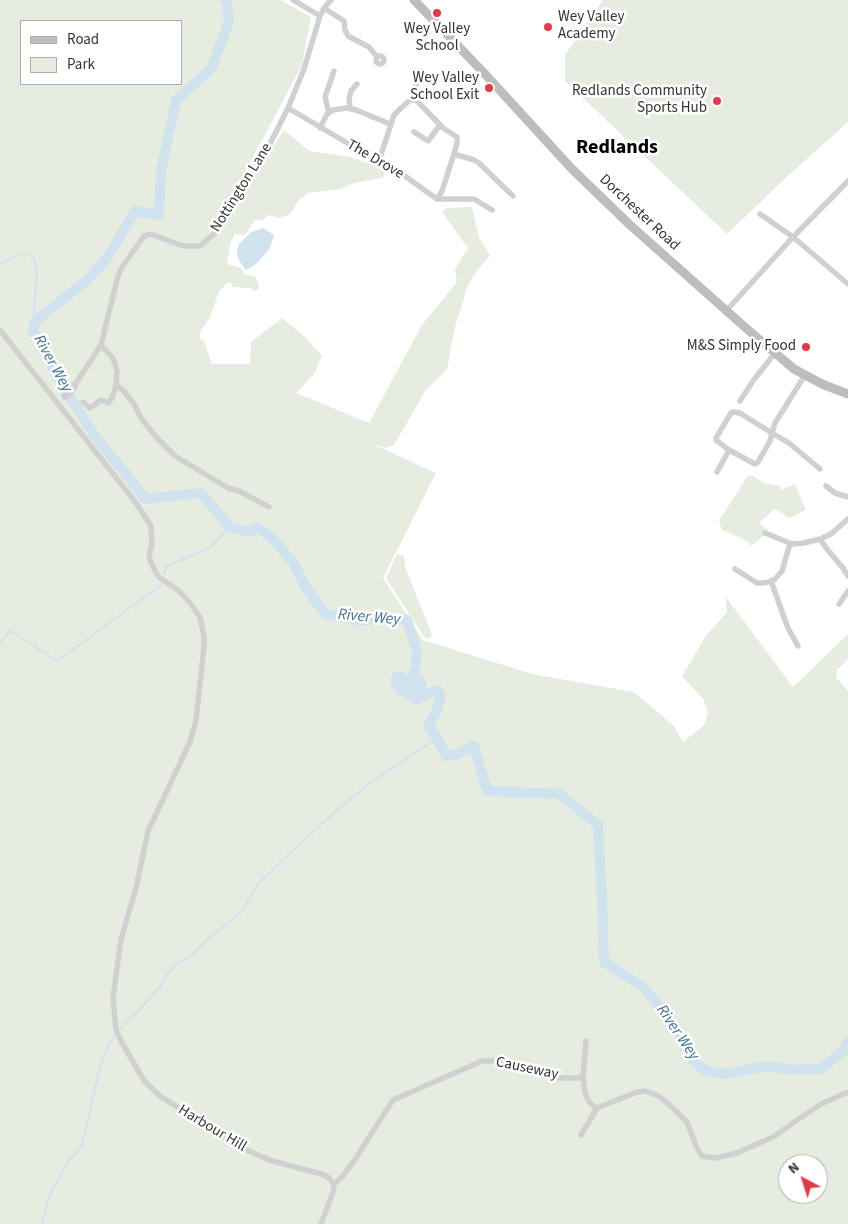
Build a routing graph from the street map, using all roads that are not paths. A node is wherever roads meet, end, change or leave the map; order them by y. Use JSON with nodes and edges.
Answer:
{"nodes":[{"id":1,"x":293,"y":0,"type":"edge"},
{"id":2,"x":330,"y":0,"type":"edge"},
{"id":3,"x":414,"y":0,"type":"edge"},
{"id":4,"x":324,"y":8,"type":"junction"},
{"id":5,"x":320,"y":16,"type":"junction"},
{"id":6,"x":377,"y":57,"type":"dead end"},
{"id":7,"x":334,"y":71,"type":"dead end"},
{"id":8,"x":417,"y":83,"type":"dead end"},
{"id":9,"x":357,"y":84,"type":"dead end"},
{"id":10,"x":413,"y":100,"type":"junction"},
{"id":11,"x":288,"y":108,"type":"junction"},
{"id":12,"x":350,"y":108,"type":"junction"},
{"id":13,"x":329,"y":112,"type":"junction"},
{"id":14,"x":390,"y":124,"type":"junction"},
{"id":15,"x":440,"y":125,"type":"junction"},
{"id":16,"x":320,"y":128,"type":"junction"},
{"id":17,"x":414,"y":132,"type":"dead end"},
{"id":18,"x":454,"y":154,"type":"junction"},
{"id":19,"x":379,"y":161,"type":"junction"},
{"id":20,"x":848,"y":181,"type":"edge"},
{"id":21,"x":513,"y":196,"type":"dead end"},
{"id":22,"x":437,"y":198,"type":"junction"},
{"id":23,"x":492,"y":210,"type":"dead end"},
{"id":24,"x":760,"y":214,"type":"dead end"},
{"id":25,"x":793,"y":237,"type":"junction"},
{"id":26,"x":848,"y":284,"type":"edge"},
{"id":27,"x":726,"y":311,"type":"junction"},
{"id":28,"x":0,"y":330,"type":"edge"},
{"id":29,"x":101,"y":345,"type":"junction"},
{"id":30,"x":775,"y":353,"type":"junction"},
{"id":31,"x":804,"y":375,"type":"junction"},
{"id":32,"x":116,"y":385,"type":"junction"},
{"id":33,"x":74,"y":386,"type":"joint"},
{"id":34,"x":848,"y":394,"type":"edge"},
{"id":35,"x":65,"y":396,"type":"joint"},
{"id":36,"x":56,"y":400,"type":"junction"},
{"id":37,"x":740,"y":401,"type":"dead end"},
{"id":38,"x":83,"y":402,"type":"dead end"},
{"id":39,"x":772,"y":433,"type":"junction"},
{"id":40,"x":729,"y":450,"type":"junction"},
{"id":41,"x":820,"y":469,"type":"dead end"},
{"id":42,"x":717,"y":472,"type":"dead end"},
{"id":43,"x":826,"y":486,"type":"dead end"},
{"id":44,"x":848,"y":497,"type":"edge"},
{"id":45,"x":268,"y":507,"type":"dead end"},
{"id":46,"x":848,"y":519,"type":"edge"},
{"id":47,"x":765,"y":533,"type":"dead end"},
{"id":48,"x":820,"y":539,"type":"junction"},
{"id":49,"x":792,"y":544,"type":"junction"},
{"id":50,"x":735,"y":568,"type":"dead end"},
{"id":51,"x":848,"y":576,"type":"edge"},
{"id":52,"x":771,"y":581,"type":"junction"},
{"id":53,"x":848,"y":591,"type":"edge"},
{"id":54,"x":839,"y":604,"type":"dead end"},
{"id":55,"x":798,"y":646,"type":"dead end"},
{"id":56,"x":586,"y":1041,"type":"dead end"},
{"id":57,"x":583,"y":1078,"type":"junction"},
{"id":58,"x":848,"y":1092,"type":"edge"},
{"id":59,"x":597,"y":1108,"type":"junction"},
{"id":60,"x":581,"y":1135,"type":"dead end"},
{"id":61,"x":334,"y":1184,"type":"junction"},
{"id":62,"x":321,"y":1224,"type":"edge"}],
"edges":[{"from":1,"to":5,"type":"street"},
{"from":2,"to":4,"type":"street","name":"Nottington Lane"},
{"from":3,"to":27,"type":"main road","name":"Dorchester Road"},
{"from":4,"to":5,"type":"street","name":"Nottington Lane"},
{"from":4,"to":6,"type":"street"},
{"from":5,"to":11,"type":"street","name":"Nottington Lane"},
{"from":7,"to":13,"type":"street"},
{"from":8,"to":10,"type":"street"},
{"from":9,"to":12,"type":"street"},
{"from":10,"to":14,"type":"street"},
{"from":10,"to":15,"type":"street"},
{"from":11,"to":16,"type":"street","name":"The Drove"},
{"from":11,"to":29,"type":"street","name":"Nottington Lane"},
{"from":12,"to":13,"type":"street"},
{"from":12,"to":14,"type":"street"},
{"from":13,"to":16,"type":"street"},
{"from":14,"to":19,"type":"street"},
{"from":15,"to":17,"type":"street"},
{"from":15,"to":18,"type":"street"},
{"from":16,"to":19,"type":"street","name":"The Drove"},
{"from":18,"to":21,"type":"street"},
{"from":18,"to":22,"type":"street"},
{"from":19,"to":22,"type":"street","name":"The Drove"},
{"from":20,"to":25,"type":"street"},
{"from":22,"to":23,"type":"street"},
{"from":24,"to":25,"type":"street"},
{"from":25,"to":26,"type":"street"},
{"from":25,"to":27,"type":"street"},
{"from":27,"to":30,"type":"main road","name":"Dorchester Road"},
{"from":28,"to":36,"type":"street"},
{"from":29,"to":32,"type":"street"},
{"from":29,"to":33,"type":"street","name":"Nottington Lane"},
{"from":30,"to":31,"type":"main road","name":"Dorchester Road"},
{"from":30,"to":37,"type":"street"},
{"from":31,"to":34,"type":"main road","name":"Dorchester Road"},
{"from":31,"to":39,"type":"street"},
{"from":32,"to":38,"type":"street"},
{"from":32,"to":45,"type":"street"},
{"from":33,"to":35,"type":"street"},
{"from":35,"to":36,"type":"street"},
{"from":36,"to":61,"type":"street","name":"Harbour Hill"},
{"from":39,"to":40,"type":"street"},
{"from":39,"to":40,"type":"street"},
{"from":39,"to":41,"type":"street"},
{"from":40,"to":42,"type":"street"},
{"from":43,"to":44,"type":"street"},
{"from":46,"to":48,"type":"street"},
{"from":47,"to":49,"type":"street"},
{"from":48,"to":49,"type":"street"},
{"from":48,"to":51,"type":"street"},
{"from":49,"to":52,"type":"street"},
{"from":50,"to":52,"type":"street"},
{"from":52,"to":55,"type":"street"},
{"from":53,"to":54,"type":"street"},
{"from":56,"to":57,"type":"street"},
{"from":57,"to":59,"type":"street"},
{"from":57,"to":61,"type":"street","name":"Causeway"},
{"from":58,"to":59,"type":"street"},
{"from":59,"to":60,"type":"street"},
{"from":61,"to":62,"type":"street"}]}
